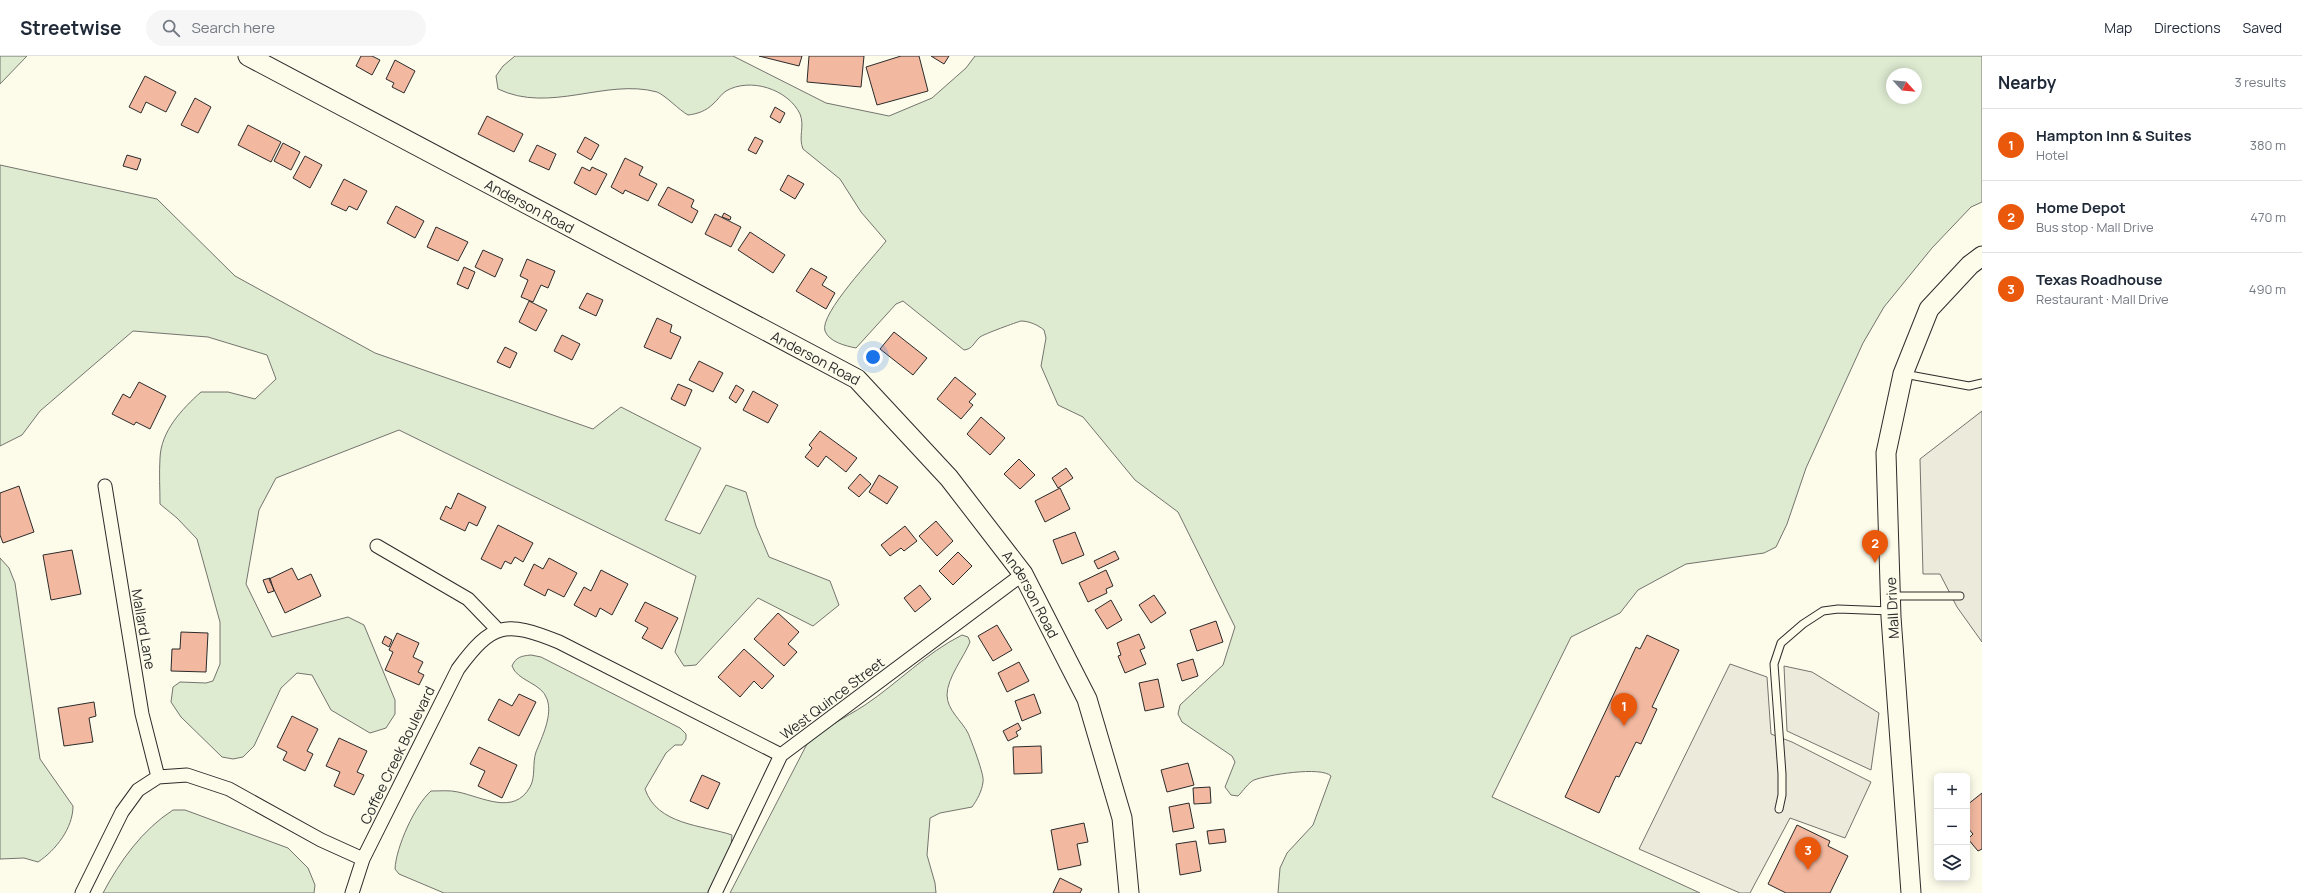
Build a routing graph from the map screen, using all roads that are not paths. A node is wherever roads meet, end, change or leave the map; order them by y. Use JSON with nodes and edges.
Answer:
{"nodes":[{"id":1,"x":248,"y":56,"type":"edge"},
{"id":2,"x":1982,"y":256,"type":"edge"},
{"id":3,"x":1903,"y":374,"type":"junction"},
{"id":4,"x":1982,"y":383,"type":"edge"},
{"id":5,"x":105,"y":486,"type":"dead end"},
{"id":6,"x":378,"y":546,"type":"dead end"},
{"id":7,"x":1023,"y":574,"type":"junction"},
{"id":8,"x":1960,"y":596,"type":"dead end"},
{"id":9,"x":1891,"y":603,"type":"junction"},
{"id":10,"x":497,"y":630,"type":"junction"},
{"id":11,"x":782,"y":755,"type":"junction"},
{"id":12,"x":158,"y":777,"type":"junction"},
{"id":13,"x":1779,"y":809,"type":"dead end"},
{"id":14,"x":363,"y":859,"type":"junction"},
{"id":15,"x":82,"y":893,"type":"edge"},
{"id":16,"x":352,"y":893,"type":"edge"},
{"id":17,"x":715,"y":893,"type":"edge"},
{"id":18,"x":1129,"y":893,"type":"edge"},
{"id":19,"x":1911,"y":893,"type":"edge"}],
"edges":[{"from":1,"to":7,"type":"street","name":"Anderson Road"},
{"from":2,"to":3,"type":"street","name":"Mall Drive"},
{"from":3,"to":4,"type":"lane"},
{"from":3,"to":9,"type":"street","name":"Mall Drive"},
{"from":5,"to":12,"type":"street","name":"Mallard Lane"},
{"from":6,"to":10,"type":"street"},
{"from":7,"to":11,"type":"street","name":"West Quince Street"},
{"from":7,"to":18,"type":"street","name":"Anderson Road"},
{"from":8,"to":9,"type":"lane"},
{"from":9,"to":13,"type":"lane"},
{"from":9,"to":19,"type":"street","name":"Mall Drive"},
{"from":10,"to":11,"type":"street"},
{"from":10,"to":14,"type":"street","name":"Coffee Creek Boulevard"},
{"from":11,"to":17,"type":"street","name":"West Quince Street"},
{"from":12,"to":14,"type":"street"},
{"from":12,"to":15,"type":"street"},
{"from":14,"to":16,"type":"street","name":"Coffee Creek Boulevard"}]}
